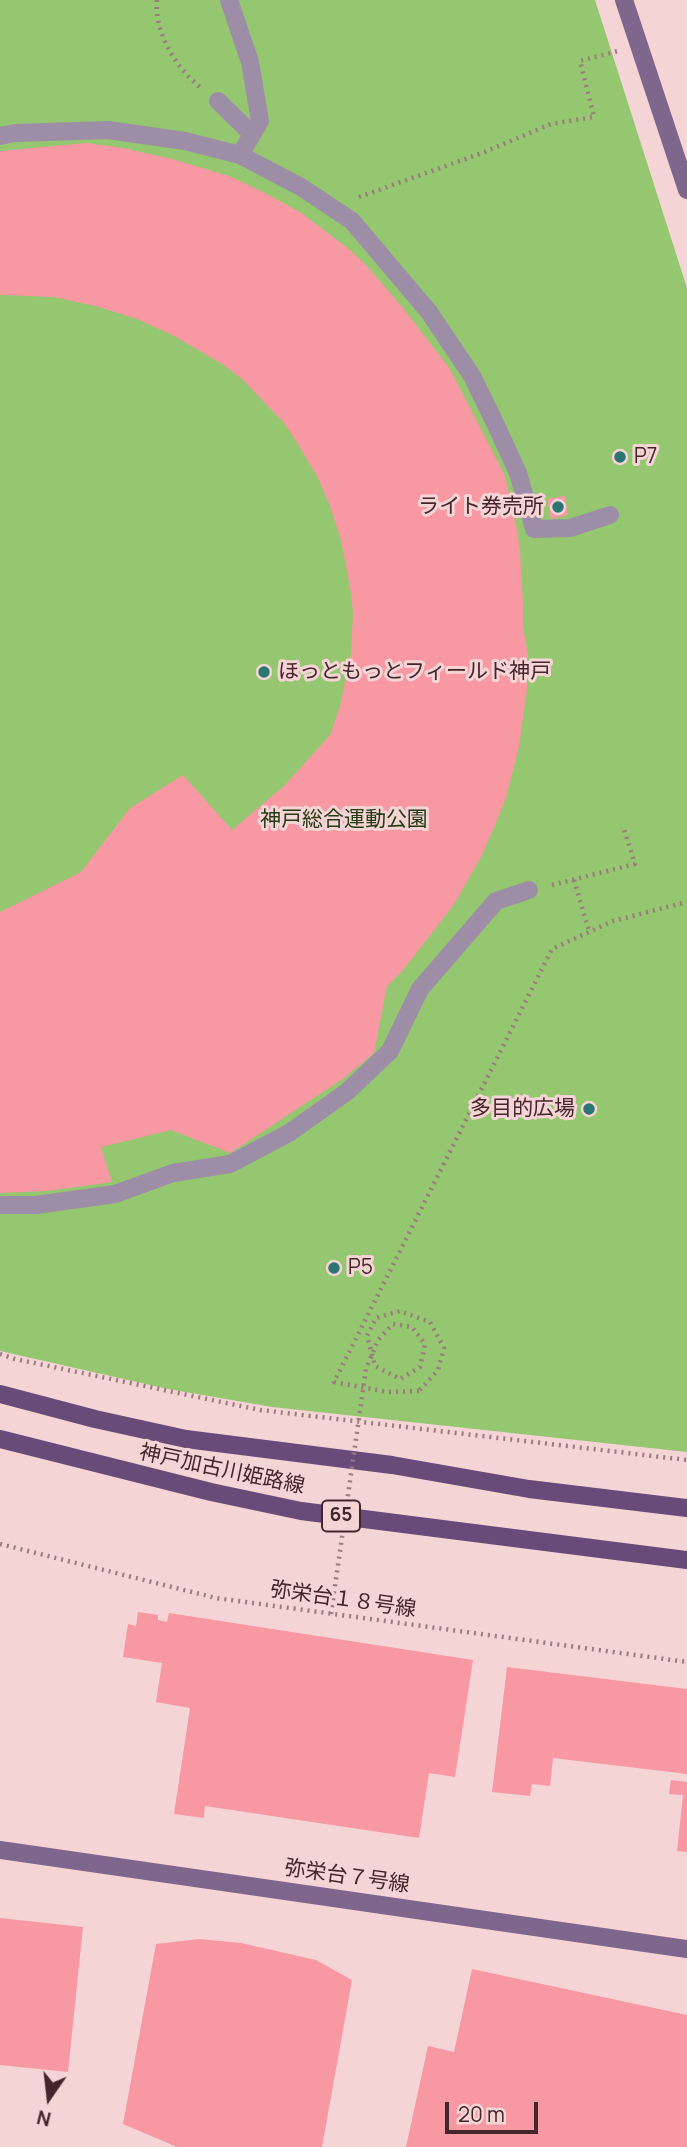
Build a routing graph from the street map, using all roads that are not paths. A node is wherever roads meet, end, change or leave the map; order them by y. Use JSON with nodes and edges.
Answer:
{"nodes":[{"id":1,"x":229,"y":0,"type":"edge"},
{"id":2,"x":624,"y":0,"type":"edge"},
{"id":3,"x":218,"y":101,"type":"road end"},
{"id":4,"x":252,"y":134,"type":"junction"},
{"id":5,"x":0,"y":136,"type":"edge"},
{"id":6,"x":240,"y":155,"type":"junction"},
{"id":7,"x":687,"y":190,"type":"edge"},
{"id":8,"x":348,"y":201,"type":"road end"},
{"id":9,"x":327,"y":204,"type":"junction"},
{"id":10,"x":610,"y":515,"type":"dead end"},
{"id":11,"x":529,"y":890,"type":"road end"},
{"id":12,"x":0,"y":1205,"type":"edge"},
{"id":13,"x":0,"y":1394,"type":"edge"},
{"id":14,"x":0,"y":1440,"type":"edge"},
{"id":15,"x":687,"y":1508,"type":"edge"},
{"id":16,"x":687,"y":1560,"type":"edge"},
{"id":17,"x":0,"y":1850,"type":"edge"},
{"id":18,"x":687,"y":1949,"type":"edge"}],
"edges":[{"from":1,"to":4,"type":"street"},
{"from":2,"to":7,"type":"street"},
{"from":3,"to":4,"type":"street"},
{"from":4,"to":6,"type":"street"},
{"from":5,"to":6,"type":"street"},
{"from":6,"to":9,"type":"street"},
{"from":8,"to":9,"type":"street"},
{"from":9,"to":10,"type":"street"},
{"from":11,"to":12,"type":"street"},
{"from":13,"to":15,"type":"main road","name":"神戸加古川姫路線"},
{"from":14,"to":16,"type":"main road","name":"神戸加古川姫路線","number":"65"},
{"from":17,"to":18,"type":"street","name":"弥栄台７号線"}]}
